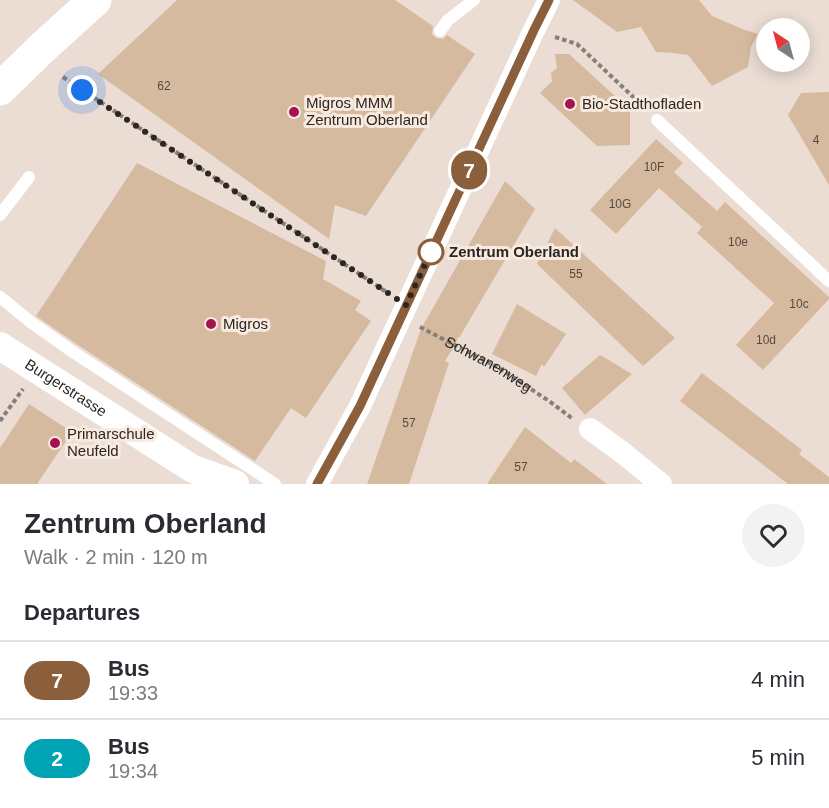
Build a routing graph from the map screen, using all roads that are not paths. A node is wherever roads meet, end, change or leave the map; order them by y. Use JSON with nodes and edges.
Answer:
{"nodes":[{"id":1,"x":94,"y":0,"type":"edge"},
{"id":2,"x":474,"y":0,"type":"edge"},
{"id":3,"x":549,"y":0,"type":"edge"},
{"id":4,"x":440,"y":31,"type":"dead end"},
{"id":5,"x":0,"y":89,"type":"edge"},
{"id":6,"x":657,"y":120,"type":"road end"},
{"id":7,"x":30,"y":177,"type":"dead end"},
{"id":8,"x":0,"y":215,"type":"edge"},
{"id":9,"x":829,"y":281,"type":"edge"},
{"id":10,"x":0,"y":297,"type":"edge"},
{"id":11,"x":0,"y":346,"type":"edge"},
{"id":12,"x":590,"y":429,"type":"dead end"},
{"id":13,"x":200,"y":476,"type":"edge"},
{"id":14,"x":235,"y":484,"type":"edge"},
{"id":15,"x":275,"y":484,"type":"edge"},
{"id":16,"x":317,"y":484,"type":"edge"},
{"id":17,"x":662,"y":484,"type":"edge"}],
"edges":[{"from":1,"to":5,"type":"main road"},
{"from":2,"to":4,"type":"lane"},
{"from":3,"to":16,"type":"street"},
{"from":6,"to":9,"type":"lane"},
{"from":7,"to":8,"type":"lane"},
{"from":10,"to":15,"type":"lane"},
{"from":11,"to":13,"type":"street","name":"Burgerstrasse"},
{"from":12,"to":17,"type":"street"},
{"from":13,"to":14,"type":"street","name":"Burgerstrasse"}]}
